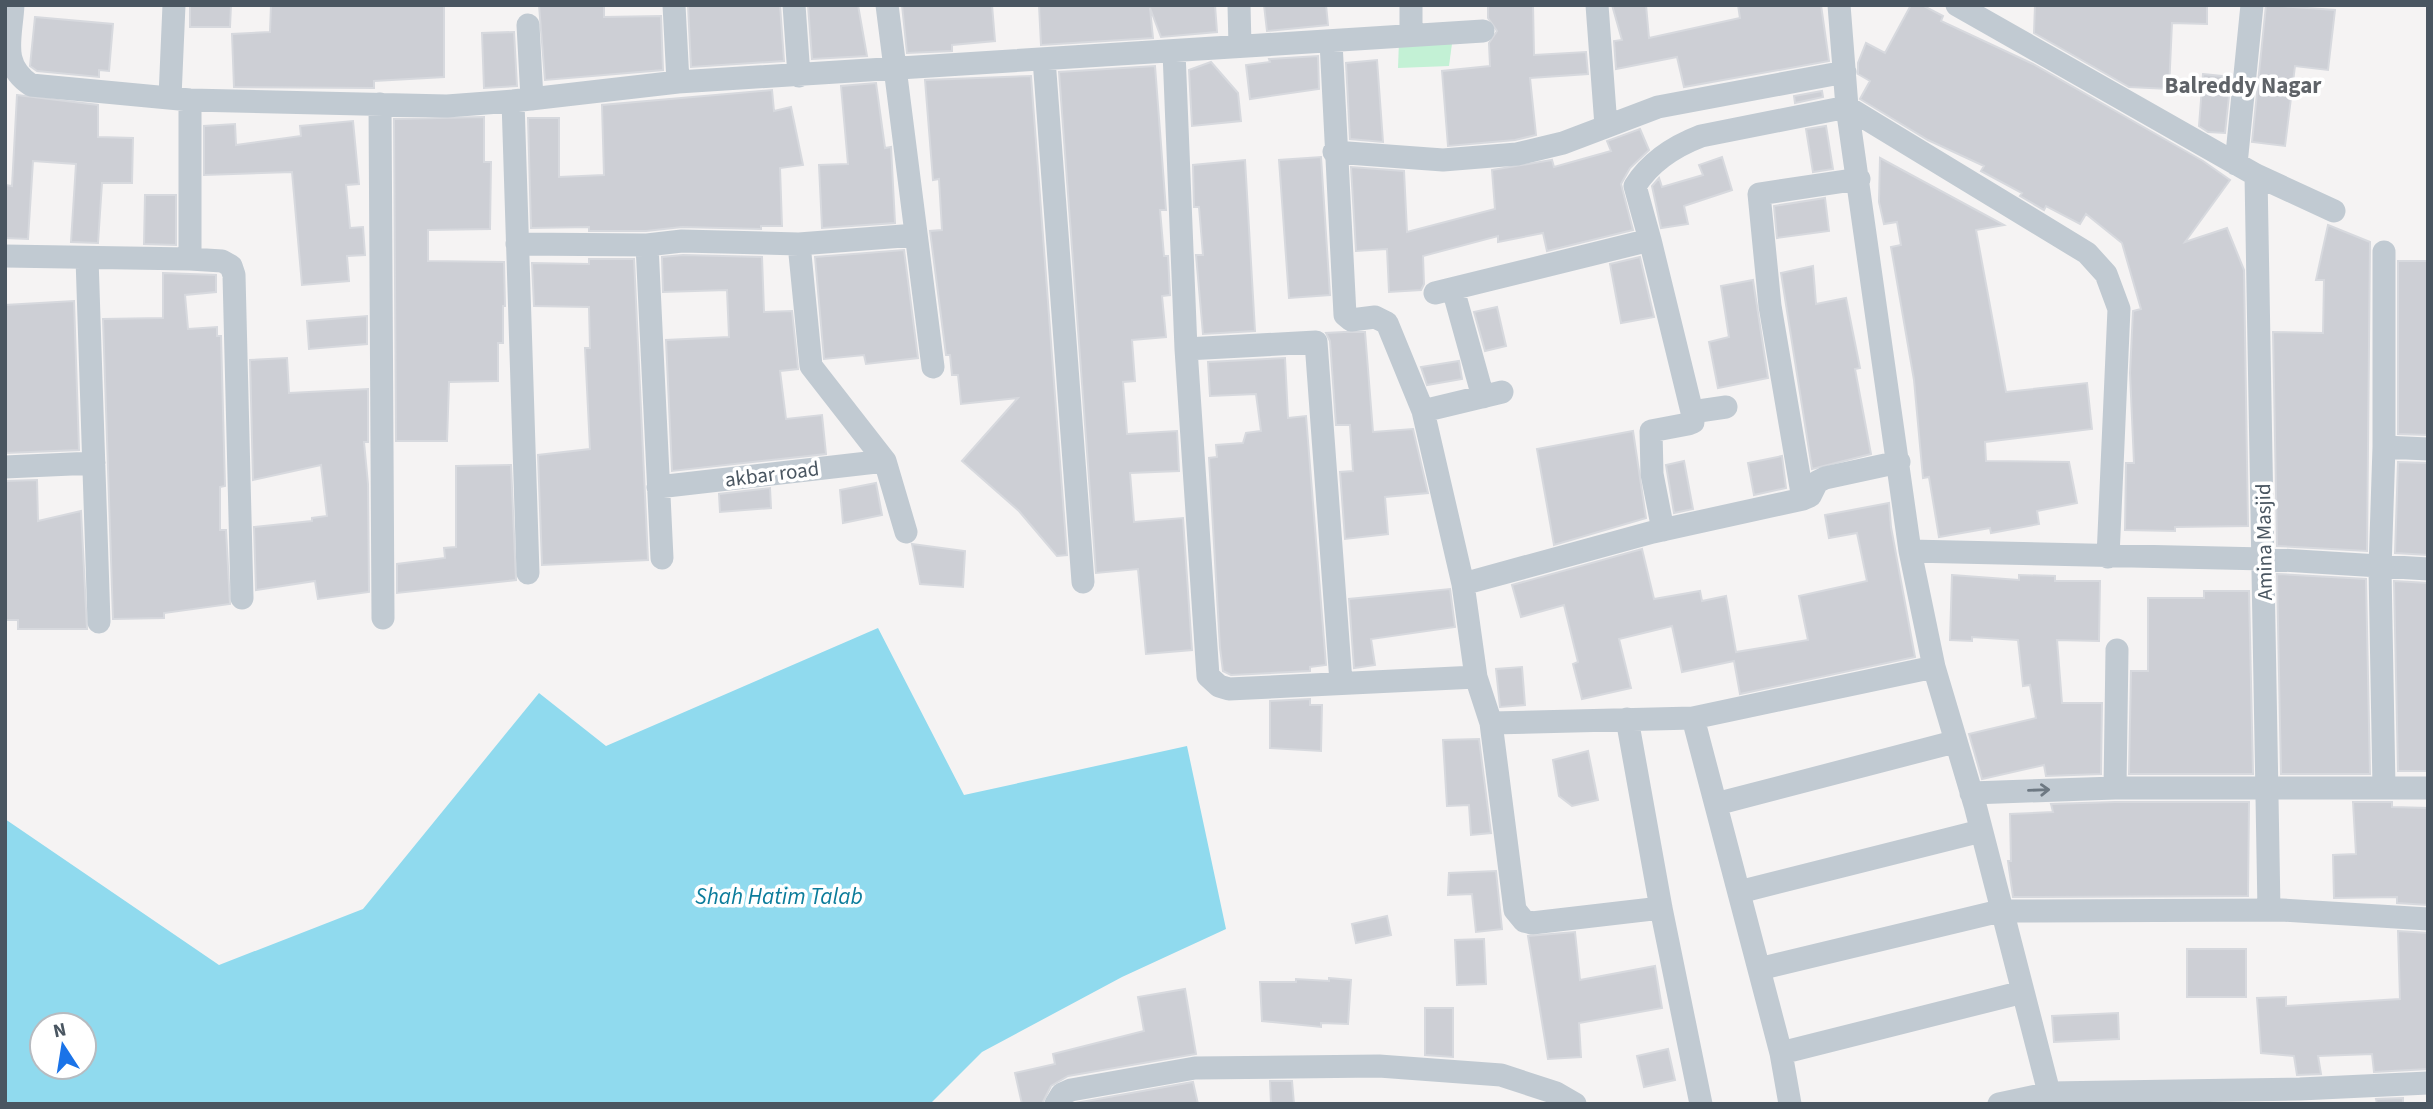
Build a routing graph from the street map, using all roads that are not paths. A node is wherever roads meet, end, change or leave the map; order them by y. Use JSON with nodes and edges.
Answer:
{"nodes":[{"id":1,"x":13,"y":5,"type":"edge"},
{"id":2,"x":174,"y":5,"type":"edge"},
{"id":3,"x":674,"y":5,"type":"edge"},
{"id":4,"x":794,"y":5,"type":"edge"},
{"id":5,"x":887,"y":5,"type":"edge"},
{"id":6,"x":1239,"y":5,"type":"edge"},
{"id":7,"x":1411,"y":5,"type":"edge"},
{"id":8,"x":1598,"y":5,"type":"edge"},
{"id":9,"x":1839,"y":5,"type":"edge"},
{"id":10,"x":1957,"y":5,"type":"edge"},
{"id":11,"x":2252,"y":5,"type":"edge"},
{"id":12,"x":528,"y":25,"type":"dead end"},
{"id":13,"x":1483,"y":31,"type":"dead end"},
{"id":14,"x":1411,"y":35,"type":"junction"},
{"id":15,"x":1331,"y":42,"type":"junction"},
{"id":16,"x":1240,"y":46,"type":"junction"},
{"id":17,"x":1174,"y":52,"type":"junction"},
{"id":18,"x":1044,"y":59,"type":"junction"},
{"id":19,"x":894,"y":70,"type":"junction"},
{"id":20,"x":1845,"y":72,"type":"junction"},
{"id":21,"x":799,"y":76,"type":"junction"},
{"id":22,"x":678,"y":82,"type":"junction"},
{"id":23,"x":180,"y":99,"type":"junction"},
{"id":24,"x":522,"y":100,"type":"junction"},
{"id":25,"x":380,"y":104,"type":"junction"},
{"id":26,"x":1847,"y":107,"type":"junction"},
{"id":27,"x":1606,"y":127,"type":"junction"},
{"id":28,"x":1334,"y":152,"type":"junction"},
{"id":29,"x":2236,"y":164,"type":"junction"},
{"id":30,"x":2256,"y":175,"type":"junction"},
{"id":31,"x":1860,"y":179,"type":"junction"},
{"id":32,"x":2334,"y":211,"type":"dead end"},
{"id":33,"x":916,"y":236,"type":"junction"},
{"id":34,"x":1650,"y":240,"type":"junction"},
{"id":35,"x":517,"y":244,"type":"junction"},
{"id":36,"x":799,"y":244,"type":"junction"},
{"id":37,"x":647,"y":245,"type":"junction"},
{"id":38,"x":2384,"y":252,"type":"dead end"},
{"id":39,"x":5,"y":256,"type":"edge"},
{"id":40,"x":87,"y":258,"type":"junction"},
{"id":41,"x":190,"y":260,"type":"junction"},
{"id":42,"x":1186,"y":349,"type":"junction"},
{"id":43,"x":933,"y":367,"type":"dead end"},
{"id":44,"x":1726,"y":407,"type":"dead end"},
{"id":45,"x":1423,"y":411,"type":"junction"},
{"id":46,"x":1692,"y":412,"type":"junction"},
{"id":47,"x":2385,"y":447,"type":"junction"},
{"id":48,"x":2428,"y":450,"type":"edge"},
{"id":49,"x":885,"y":461,"type":"junction"},
{"id":50,"x":1899,"y":462,"type":"junction"},
{"id":51,"x":93,"y":463,"type":"junction"},
{"id":52,"x":5,"y":467,"type":"edge"},
{"id":53,"x":659,"y":487,"type":"junction"},
{"id":54,"x":1803,"y":499,"type":"junction"},
{"id":55,"x":1663,"y":530,"type":"junction"},
{"id":56,"x":906,"y":532,"type":"dead end"},
{"id":57,"x":1910,"y":551,"type":"junction"},
{"id":58,"x":2108,"y":557,"type":"junction"},
{"id":59,"x":662,"y":558,"type":"dead end"},
{"id":60,"x":2265,"y":559,"type":"junction"},
{"id":61,"x":2379,"y":569,"type":"junction"},
{"id":62,"x":2428,"y":569,"type":"edge"},
{"id":63,"x":528,"y":573,"type":"dead end"},
{"id":64,"x":1083,"y":582,"type":"dead end"},
{"id":65,"x":1463,"y":584,"type":"junction"},
{"id":66,"x":242,"y":598,"type":"dead end"},
{"id":67,"x":383,"y":618,"type":"dead end"},
{"id":68,"x":99,"y":622,"type":"dead end"},
{"id":69,"x":2117,"y":650,"type":"dead end"},
{"id":70,"x":1934,"y":667,"type":"junction"},
{"id":71,"x":1476,"y":677,"type":"junction"},
{"id":72,"x":1340,"y":682,"type":"junction"},
{"id":73,"x":1627,"y":719,"type":"junction"},
{"id":74,"x":1693,"y":719,"type":"junction"},
{"id":75,"x":1492,"y":723,"type":"junction"},
{"id":76,"x":1954,"y":742,"type":"junction"},
{"id":77,"x":2115,"y":788,"type":"junction"},
{"id":78,"x":2384,"y":788,"type":"junction"},
{"id":79,"x":2428,"y":788,"type":"edge"},
{"id":80,"x":2267,"y":789,"type":"junction"},
{"id":81,"x":1971,"y":793,"type":"junction"},
{"id":82,"x":1716,"y":804,"type":"junction"},
{"id":83,"x":1981,"y":831,"type":"junction"},
{"id":84,"x":1739,"y":892,"type":"junction"},
{"id":85,"x":1661,"y":908,"type":"junction"},
{"id":86,"x":2269,"y":910,"type":"junction"},
{"id":87,"x":2000,"y":911,"type":"junction"},
{"id":88,"x":2428,"y":919,"type":"edge"},
{"id":89,"x":1759,"y":968,"type":"junction"},
{"id":90,"x":2023,"y":992,"type":"junction"},
{"id":91,"x":1781,"y":1053,"type":"junction"},
{"id":92,"x":2428,"y":1083,"type":"edge"},
{"id":93,"x":2300,"y":1096,"type":"edge"},
{"id":94,"x":2051,"y":1098,"type":"edge"},
{"id":95,"x":1056,"y":1104,"type":"edge"},
{"id":96,"x":1575,"y":1104,"type":"edge"},
{"id":97,"x":1701,"y":1104,"type":"edge"},
{"id":98,"x":1790,"y":1104,"type":"edge"},
{"id":99,"x":1999,"y":1104,"type":"edge"}],
"edges":[{"from":1,"to":23,"type":"street"},
{"from":2,"to":23,"type":"street"},
{"from":3,"to":22,"type":"street"},
{"from":4,"to":21,"type":"street"},
{"from":5,"to":19,"type":"street"},
{"from":6,"to":16,"type":"street"},
{"from":7,"to":14,"type":"street"},
{"from":8,"to":27,"type":"street"},
{"from":9,"to":20,"type":"street"},
{"from":10,"to":29,"type":"street"},
{"from":11,"to":29,"type":"street"},
{"from":12,"to":24,"type":"street"},
{"from":13,"to":14,"type":"street"},
{"from":14,"to":15,"type":"street"},
{"from":15,"to":16,"type":"street"},
{"from":15,"to":28,"type":"street"},
{"from":16,"to":17,"type":"street"},
{"from":17,"to":18,"type":"street"},
{"from":17,"to":42,"type":"street"},
{"from":18,"to":19,"type":"street"},
{"from":18,"to":64,"type":"street"},
{"from":19,"to":21,"type":"street"},
{"from":19,"to":33,"type":"street"},
{"from":20,"to":26,"type":"street"},
{"from":20,"to":27,"type":"street"},
{"from":21,"to":22,"type":"street"},
{"from":22,"to":24,"type":"street"},
{"from":23,"to":25,"type":"street"},
{"from":23,"to":41,"type":"street"},
{"from":24,"to":25,"type":"street"},
{"from":24,"to":35,"type":"street"},
{"from":25,"to":67,"type":"street"},
{"from":26,"to":31,"type":"street"},
{"from":26,"to":34,"type":"street"},
{"from":26,"to":58,"type":"street"},
{"from":27,"to":28,"type":"street"},
{"from":28,"to":45,"type":"street"},
{"from":29,"to":30,"type":"street"},
{"from":30,"to":32,"type":"street"},
{"from":30,"to":60,"type":"street","name":"Amina Masjid"},
{"from":31,"to":50,"type":"street"},
{"from":31,"to":54,"type":"street"},
{"from":33,"to":36,"type":"street"},
{"from":33,"to":43,"type":"street"},
{"from":34,"to":45,"type":"street"},
{"from":34,"to":46,"type":"street"},
{"from":35,"to":37,"type":"street"},
{"from":35,"to":63,"type":"street"},
{"from":36,"to":37,"type":"street"},
{"from":36,"to":49,"type":"street"},
{"from":37,"to":53,"type":"street"},
{"from":38,"to":47,"type":"street"},
{"from":39,"to":40,"type":"street"},
{"from":40,"to":41,"type":"street"},
{"from":40,"to":51,"type":"street"},
{"from":41,"to":66,"type":"street"},
{"from":42,"to":72,"type":"street"},
{"from":42,"to":72,"type":"street"},
{"from":44,"to":46,"type":"street"},
{"from":45,"to":65,"type":"street"},
{"from":46,"to":55,"type":"street"},
{"from":47,"to":48,"type":"street"},
{"from":47,"to":61,"type":"street"},
{"from":49,"to":53,"type":"street","name":"akbar road"},
{"from":49,"to":56,"type":"street"},
{"from":50,"to":54,"type":"street"},
{"from":50,"to":57,"type":"street"},
{"from":51,"to":52,"type":"street"},
{"from":51,"to":68,"type":"street"},
{"from":53,"to":59,"type":"street"},
{"from":54,"to":55,"type":"street"},
{"from":55,"to":65,"type":"street"},
{"from":57,"to":58,"type":"street"},
{"from":57,"to":70,"type":"street"},
{"from":58,"to":60,"type":"street"},
{"from":60,"to":61,"type":"street"},
{"from":60,"to":80,"type":"street","name":"Amina Masjid"},
{"from":61,"to":62,"type":"street"},
{"from":61,"to":78,"type":"street"},
{"from":65,"to":71,"type":"street"},
{"from":69,"to":77,"type":"street"},
{"from":70,"to":74,"type":"street"},
{"from":70,"to":76,"type":"street"},
{"from":71,"to":72,"type":"street"},
{"from":71,"to":75,"type":"street"},
{"from":73,"to":74,"type":"street"},
{"from":73,"to":75,"type":"street"},
{"from":73,"to":85,"type":"street"},
{"from":74,"to":82,"type":"street"},
{"from":75,"to":85,"type":"street"},
{"from":76,"to":81,"type":"street"},
{"from":76,"to":82,"type":"street"},
{"from":77,"to":80,"type":"street"},
{"from":81,"to":77,"type":"street","one_way":true},
{"from":78,"to":79,"type":"street"},
{"from":78,"to":80,"type":"street"},
{"from":80,"to":86,"type":"street","name":"Amina Masjid"},
{"from":81,"to":83,"type":"street"},
{"from":82,"to":84,"type":"street"},
{"from":83,"to":84,"type":"street"},
{"from":83,"to":87,"type":"street"},
{"from":84,"to":89,"type":"street"},
{"from":85,"to":97,"type":"street"},
{"from":86,"to":87,"type":"street"},
{"from":86,"to":88,"type":"street"},
{"from":87,"to":89,"type":"street"},
{"from":87,"to":90,"type":"street"},
{"from":89,"to":91,"type":"street"},
{"from":90,"to":91,"type":"street"},
{"from":90,"to":94,"type":"street"},
{"from":91,"to":98,"type":"street"},
{"from":92,"to":93,"type":"street"},
{"from":93,"to":94,"type":"street"},
{"from":94,"to":99,"type":"street"},
{"from":95,"to":96,"type":"street"}]}
